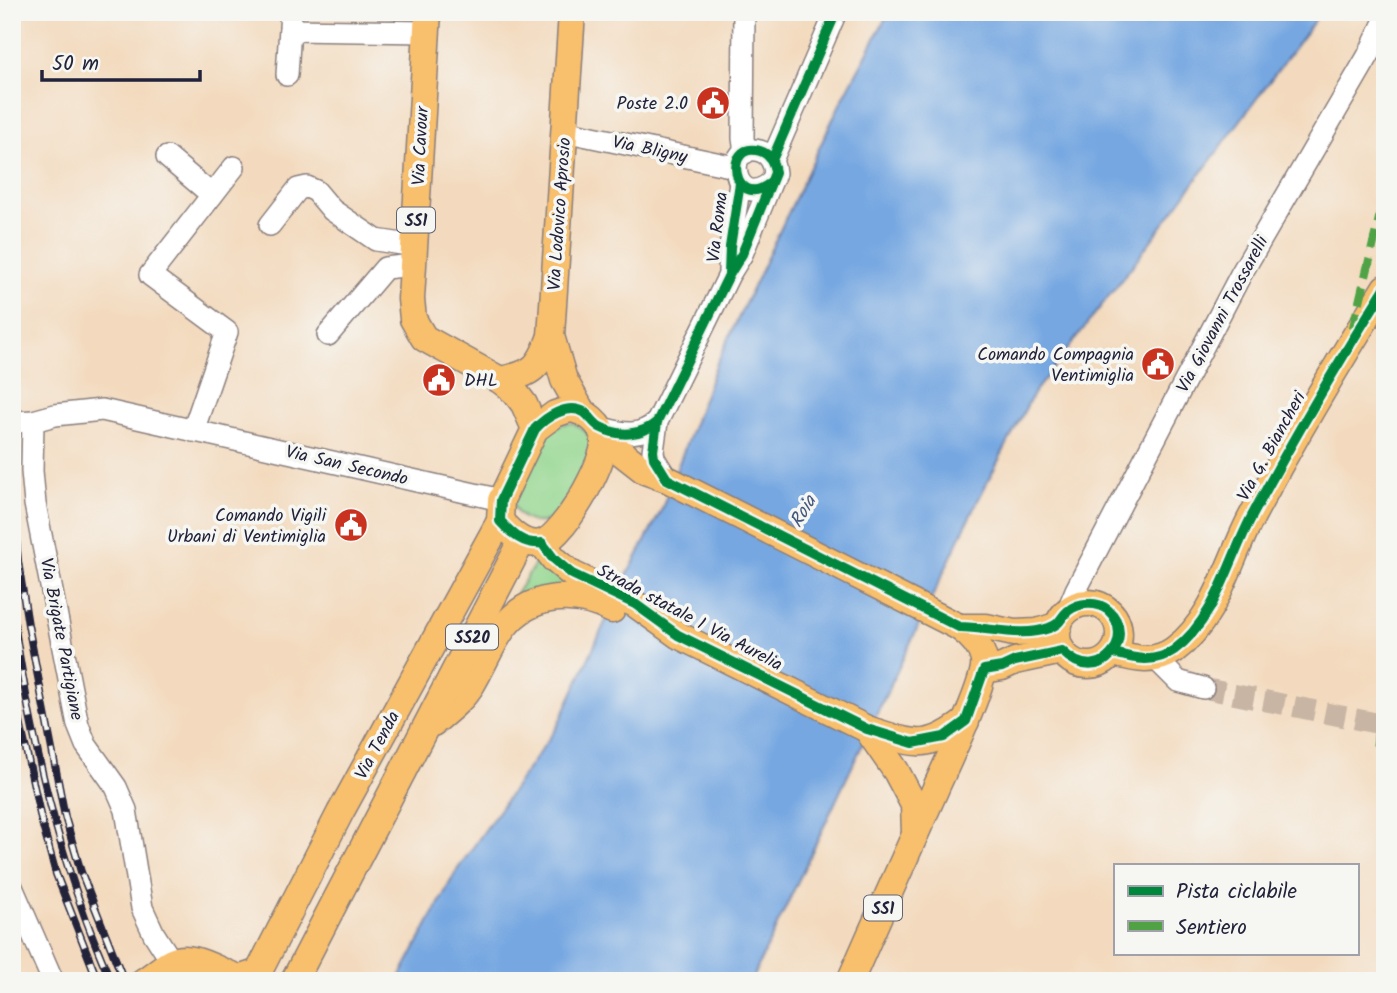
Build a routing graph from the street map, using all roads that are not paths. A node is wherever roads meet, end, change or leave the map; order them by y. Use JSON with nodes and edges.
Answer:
{"nodes":[{"id":1,"x":572,"y":12,"type":"edge"},
{"id":2,"x":744,"y":12,"type":"edge"},
{"id":3,"x":836,"y":12,"type":"edge"},
{"id":4,"x":1385,"y":20,"type":"edge"},
{"id":5,"x":290,"y":21,"type":"edge"},
{"id":6,"x":427,"y":22,"type":"edge"},
{"id":7,"x":287,"y":75,"type":"dead end"},
{"id":8,"x":564,"y":131,"type":"junction"},
{"id":9,"x":167,"y":157,"type":"dead end"},
{"id":10,"x":772,"y":160,"type":"junction"},
{"id":11,"x":234,"y":167,"type":"dead end"},
{"id":12,"x":740,"y":168,"type":"junction"},
{"id":13,"x":769,"y":184,"type":"junction"},
{"id":14,"x":212,"y":195,"type":"junction"},
{"id":15,"x":270,"y":225,"type":"dead end"},
{"id":16,"x":414,"y":255,"type":"junction"},
{"id":17,"x":729,"y":275,"type":"junction"},
{"id":18,"x":1385,"y":288,"type":"edge"},
{"id":19,"x":328,"y":335,"type":"dead end"},
{"id":20,"x":551,"y":337,"type":"junction"},
{"id":21,"x":500,"y":380,"type":"junction"},
{"id":22,"x":24,"y":421,"type":"joint"},
{"id":23,"x":657,"y":422,"type":"junction"},
{"id":24,"x":594,"y":425,"type":"junction"},
{"id":25,"x":535,"y":429,"type":"junction"},
{"id":26,"x":193,"y":431,"type":"junction"},
{"id":27,"x":655,"y":469,"type":"junction"},
{"id":28,"x":500,"y":510,"type":"junction"},
{"id":29,"x":540,"y":548,"type":"junction"},
{"id":30,"x":1063,"y":618,"type":"junction"},
{"id":31,"x":959,"y":627,"type":"junction"},
{"id":32,"x":678,"y":635,"type":"junction"},
{"id":33,"x":1062,"y":651,"type":"junction"},
{"id":34,"x":1114,"y":653,"type":"junction"},
{"id":35,"x":1157,"y":660,"type":"junction"},
{"id":36,"x":984,"y":670,"type":"junction"},
{"id":37,"x":1203,"y":688,"type":"tunnel mouth"},
{"id":38,"x":966,"y":721,"type":"junction"},
{"id":39,"x":867,"y":729,"type":"junction"},
{"id":40,"x":422,"y":733,"type":"junction"},
{"id":41,"x":915,"y":836,"type":"junction"},
{"id":42,"x":12,"y":887,"type":"edge"},
{"id":43,"x":163,"y":975,"type":"edge"},
{"id":44,"x":257,"y":976,"type":"edge"},
{"id":45,"x":53,"y":981,"type":"edge"},
{"id":46,"x":294,"y":981,"type":"edge"},
{"id":47,"x":850,"y":981,"type":"edge"}],
"edges":[{"from":1,"to":8,"type":"main road","name":"Via Lodovico Aprosio"},
{"from":2,"to":12,"type":"street","name":"Via Roma"},
{"from":3,"to":10,"type":"street"},
{"from":4,"to":30,"type":"street","name":"Via Giovanni Trossarelli"},
{"from":5,"to":6,"type":"street"},
{"from":5,"to":7,"type":"street"},
{"from":6,"to":16,"type":"main road","name":"Via Cavour","number":"SS1"},
{"from":8,"to":12,"type":"street","name":"Via Bligny"},
{"from":8,"to":20,"type":"main road","name":"Via Lodovico Aprosio"},
{"from":9,"to":14,"type":"street"},
{"from":10,"to":12,"type":"street"},
{"from":10,"to":13,"type":"street"},
{"from":11,"to":14,"type":"street"},
{"from":12,"to":13,"type":"street"},
{"from":12,"to":17,"type":"street","name":"Via Roma"},
{"from":13,"to":17,"type":"street"},
{"from":14,"to":26,"type":"street"},
{"from":15,"to":16,"type":"street"},
{"from":16,"to":19,"type":"street"},
{"from":16,"to":21,"type":"main road","name":"Via Cavour","number":"SS1"},
{"from":17,"to":23,"type":"street"},
{"from":18,"to":35,"type":"main road","name":"Via G. Biancheri"},
{"from":20,"to":21,"type":"main road"},
{"from":20,"to":24,"type":"main road","name":"Via Lodovico Aprosio"},
{"from":21,"to":25,"type":"main road","name":"Via Cavour","number":"SS1"},
{"from":22,"to":26,"type":"street","name":"Via San Secondo"},
{"from":22,"to":43,"type":"street","name":"Via Brigate Partigiane"},
{"from":23,"to":24,"type":"street"},
{"from":23,"to":27,"type":"street"},
{"from":24,"to":25,"type":"main road"},
{"from":24,"to":27,"type":"main road"},
{"from":24,"to":29,"type":"main road"},
{"from":25,"to":28,"type":"main road","name":"Via Tenda"},
{"from":26,"to":28,"type":"street","name":"Via San Secondo"},
{"from":27,"to":31,"type":"main road"},
{"from":28,"to":29,"type":"main road","number":"SS1"},
{"from":28,"to":44,"type":"main road","name":"Via Tenda"},
{"from":29,"to":32,"type":"main road","name":"Strada statale 1 Via Aurelia","number":"SS1"},
{"from":29,"to":40,"type":"main road","number":"SS20"},
{"from":30,"to":31,"type":"main road"},
{"from":30,"to":33,"type":"main road"},
{"from":30,"to":34,"type":"main road"},
{"from":31,"to":36,"type":"main road"},
{"from":32,"to":39,"type":"main road","name":"Strada statale 1 Via Aurelia","number":"SS1"},
{"from":32,"to":40,"type":"main road"},
{"from":33,"to":34,"type":"main road"},
{"from":33,"to":36,"type":"main road"},
{"from":34,"to":35,"type":"main road"},
{"from":35,"to":37,"type":"street"},
{"from":36,"to":38,"type":"main road","number":"SS1"},
{"from":38,"to":39,"type":"main road"},
{"from":38,"to":41,"type":"main road","number":"SS1"},
{"from":39,"to":41,"type":"main road","name":"Strada statale 1 Via Aurelia","number":"SS1"},
{"from":40,"to":46,"type":"main road","number":"SS20"},
{"from":41,"to":47,"type":"main road","number":"SS1"},
{"from":42,"to":45,"type":"street"},
{"from":43,"to":44,"type":"main road","name":"Via Tenda"}]}
